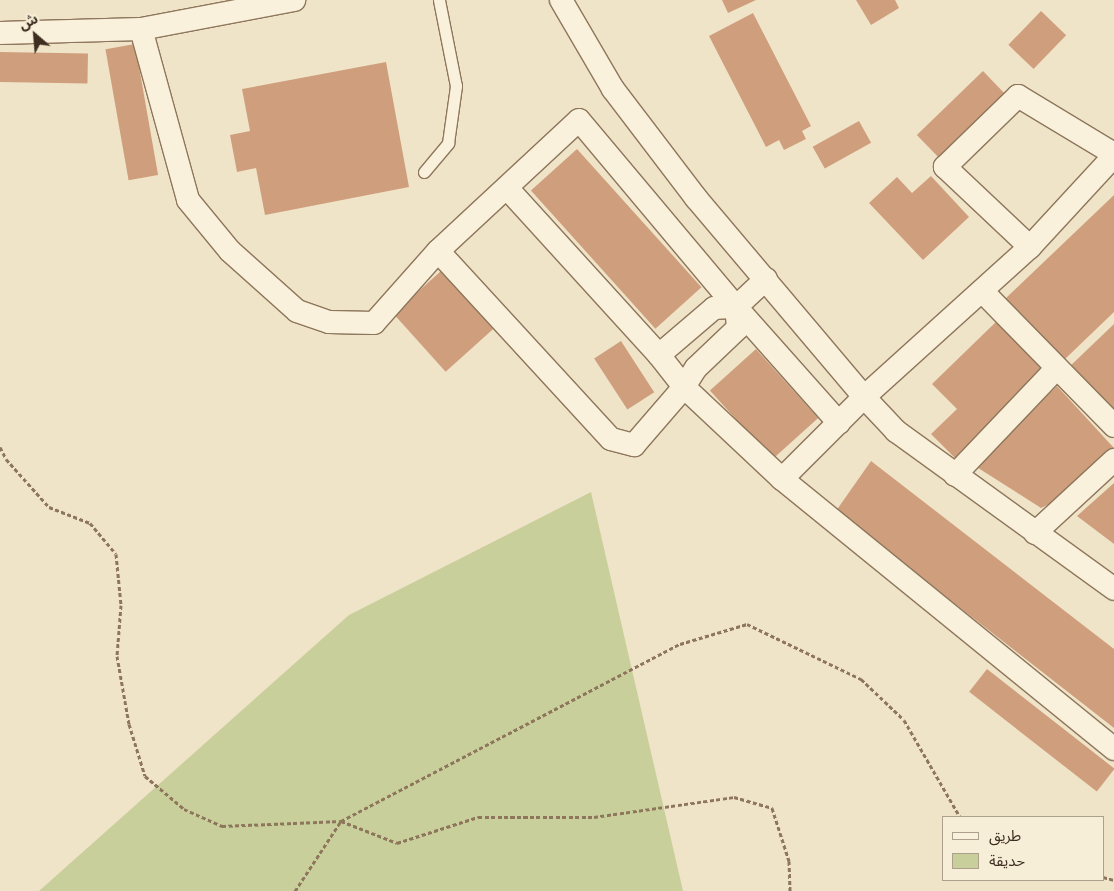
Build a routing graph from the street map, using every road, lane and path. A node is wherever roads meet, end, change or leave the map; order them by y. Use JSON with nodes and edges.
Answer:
{"nodes":[{"id":1,"x":294,"y":0,"type":"edge"},
{"id":2,"x":439,"y":0,"type":"edge"},
{"id":3,"x":560,"y":0,"type":"edge"},
{"id":4,"x":141,"y":29,"type":"junction"},
{"id":5,"x":0,"y":33,"type":"edge"},
{"id":6,"x":1114,"y":155,"type":"edge"},
{"id":7,"x":424,"y":172,"type":"dead end"},
{"id":8,"x":507,"y":188,"type":"junction"},
{"id":9,"x":1030,"y":247,"type":"junction"},
{"id":10,"x":438,"y":252,"type":"junction"},
{"id":11,"x":766,"y":279,"type":"junction"},
{"id":12,"x":982,"y":291,"type":"junction"},
{"id":13,"x":736,"y":307,"type":"junction"},
{"id":14,"x":659,"y":355,"type":"junction"},
{"id":15,"x":1056,"y":369,"type":"junction"},
{"id":16,"x":684,"y":387,"type":"junction"},
{"id":17,"x":864,"y":397,"type":"junction"},
{"id":18,"x":839,"y":422,"type":"junction"},
{"id":19,"x":1114,"y":426,"type":"edge"},
{"id":20,"x":0,"y":447,"type":"edge"},
{"id":21,"x":1114,"y":460,"type":"edge"},
{"id":22,"x":955,"y":475,"type":"junction"},
{"id":23,"x":782,"y":479,"type":"junction"},
{"id":24,"x":1035,"y":533,"type":"junction"},
{"id":25,"x":1112,"y":585,"type":"edge"},
{"id":26,"x":1114,"y":749,"type":"edge"},
{"id":27,"x":959,"y":816,"type":"edge"},
{"id":28,"x":340,"y":821,"type":"junction"},
{"id":29,"x":295,"y":891,"type":"edge"},
{"id":30,"x":790,"y":891,"type":"edge"}],
"edges":[{"from":1,"to":4,"type":"street"},
{"from":2,"to":7,"type":"lane"},
{"from":3,"to":11,"type":"street"},
{"from":4,"to":5,"type":"street"},
{"from":4,"to":10,"type":"street"},
{"from":6,"to":9,"type":"street"},
{"from":6,"to":9,"type":"street"},
{"from":8,"to":10,"type":"street"},
{"from":8,"to":13,"type":"street"},
{"from":8,"to":14,"type":"street"},
{"from":9,"to":12,"type":"street"},
{"from":10,"to":16,"type":"street"},
{"from":11,"to":13,"type":"street"},
{"from":11,"to":17,"type":"street"},
{"from":12,"to":15,"type":"street"},
{"from":12,"to":17,"type":"street"},
{"from":13,"to":14,"type":"street"},
{"from":13,"to":16,"type":"street"},
{"from":13,"to":18,"type":"street"},
{"from":14,"to":16,"type":"street"},
{"from":15,"to":19,"type":"street"},
{"from":15,"to":22,"type":"street"},
{"from":16,"to":23,"type":"street"},
{"from":17,"to":18,"type":"street"},
{"from":17,"to":22,"type":"street"},
{"from":18,"to":23,"type":"street"},
{"from":20,"to":28,"type":"path"},
{"from":21,"to":24,"type":"street"},
{"from":22,"to":24,"type":"street"},
{"from":23,"to":26,"type":"street"},
{"from":24,"to":25,"type":"street"},
{"from":27,"to":28,"type":"path"},
{"from":28,"to":29,"type":"path"},
{"from":28,"to":30,"type":"path"}]}
